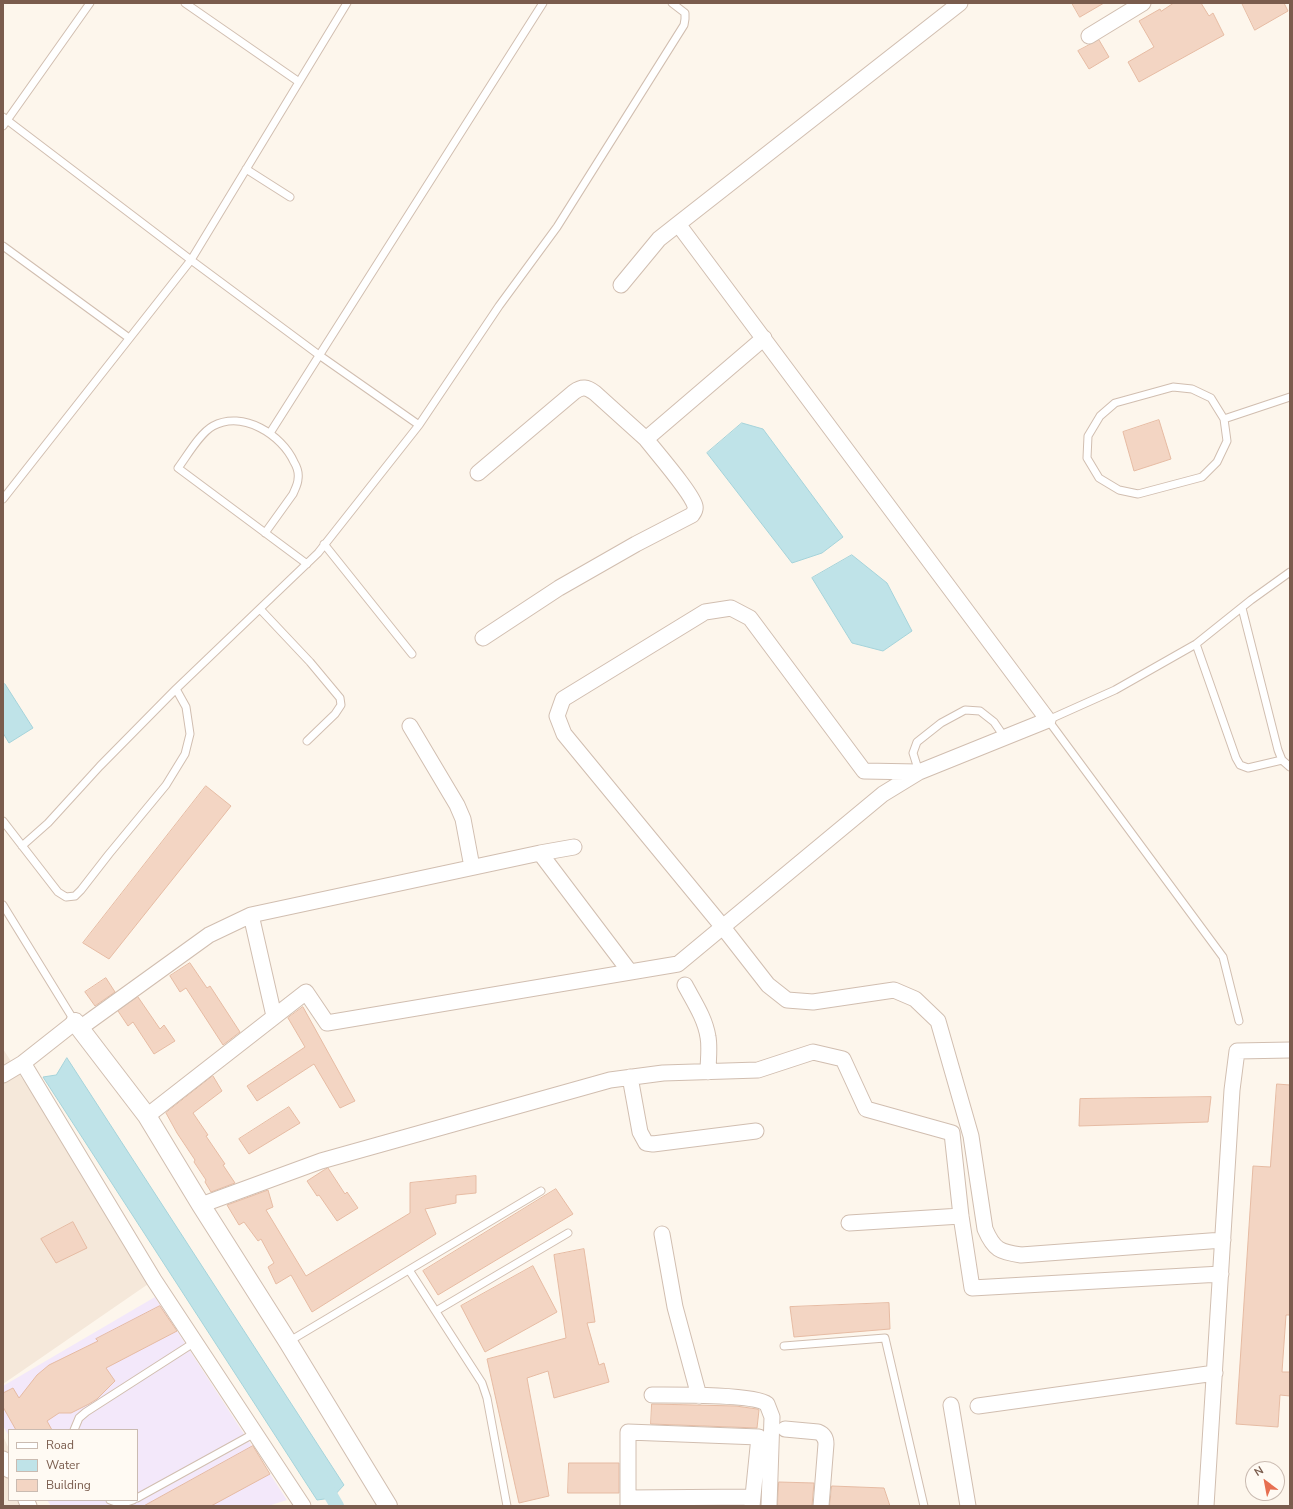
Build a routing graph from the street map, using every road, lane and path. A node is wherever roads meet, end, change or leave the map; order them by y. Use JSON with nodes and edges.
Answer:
{"nodes":[{"id":1,"x":90,"y":3,"type":"edge"},
{"id":2,"x":185,"y":3,"type":"edge"},
{"id":3,"x":347,"y":3,"type":"edge"},
{"id":4,"x":543,"y":3,"type":"edge"},
{"id":5,"x":672,"y":3,"type":"edge"},
{"id":6,"x":960,"y":3,"type":"edge"},
{"id":7,"x":1143,"y":3,"type":"edge"},
{"id":8,"x":1089,"y":36,"type":"dead end"},
{"id":9,"x":300,"y":82,"type":"junction"},
{"id":10,"x":5,"y":118,"type":"edge"},
{"id":11,"x":3,"y":126,"type":"edge"},
{"id":12,"x":246,"y":169,"type":"junction"},
{"id":13,"x":290,"y":196,"type":"dead end"},
{"id":14,"x":678,"y":224,"type":"junction"},
{"id":15,"x":3,"y":246,"type":"edge"},
{"id":16,"x":191,"y":260,"type":"junction"},
{"id":17,"x":621,"y":285,"type":"dead end"},
{"id":18,"x":129,"y":338,"type":"junction"},
{"id":19,"x":764,"y":338,"type":"junction"},
{"id":20,"x":319,"y":355,"type":"junction"},
{"id":21,"x":1290,"y":397,"type":"edge"},
{"id":22,"x":1224,"y":418,"type":"junction"},
{"id":23,"x":419,"y":425,"type":"junction"},
{"id":24,"x":270,"y":433,"type":"junction"},
{"id":25,"x":646,"y":439,"type":"junction"},
{"id":26,"x":478,"y":473,"type":"dead end"},
{"id":27,"x":3,"y":499,"type":"edge"},
{"id":28,"x":265,"y":533,"type":"junction"},
{"id":29,"x":324,"y":544,"type":"junction"},
{"id":30,"x":307,"y":564,"type":"junction"},
{"id":31,"x":1290,"y":572,"type":"edge"},
{"id":32,"x":1242,"y":608,"type":"junction"},
{"id":33,"x":260,"y":609,"type":"junction"},
{"id":34,"x":484,"y":638,"type":"dead end"},
{"id":35,"x":1196,"y":644,"type":"junction"},
{"id":36,"x":412,"y":654,"type":"dead end"},
{"id":37,"x":176,"y":689,"type":"junction"},
{"id":38,"x":1048,"y":720,"type":"junction"},
{"id":39,"x":410,"y":726,"type":"dead end"},
{"id":40,"x":1006,"y":738,"type":"junction"},
{"id":41,"x":307,"y":741,"type":"dead end"},
{"id":42,"x":1282,"y":760,"type":"junction"},
{"id":43,"x":1290,"y":767,"type":"edge"},
{"id":44,"x":919,"y":772,"type":"junction"},
{"id":45,"x":3,"y":821,"type":"edge"},
{"id":46,"x":22,"y":846,"type":"junction"},
{"id":47,"x":574,"y":847,"type":"dead end"},
{"id":48,"x":540,"y":852,"type":"junction"},
{"id":49,"x":472,"y":867,"type":"junction"},
{"id":50,"x":3,"y":905,"type":"edge"},
{"id":51,"x":5,"y":913,"type":"edge"},
{"id":52,"x":251,"y":915,"type":"junction"},
{"id":53,"x":722,"y":926,"type":"junction"},
{"id":54,"x":630,"y":972,"type":"junction"},
{"id":55,"x":685,"y":985,"type":"dead end"},
{"id":56,"x":274,"y":1016,"type":"junction"},
{"id":57,"x":1239,"y":1021,"type":"dead end"},
{"id":58,"x":78,"y":1025,"type":"junction"},
{"id":59,"x":1290,"y":1050,"type":"edge"},
{"id":60,"x":22,"y":1063,"type":"junction"},
{"id":61,"x":708,"y":1072,"type":"junction"},
{"id":62,"x":3,"y":1076,"type":"edge"},
{"id":63,"x":630,"y":1077,"type":"junction"},
{"id":64,"x":147,"y":1116,"type":"junction"},
{"id":65,"x":756,"y":1131,"type":"dead end"},
{"id":66,"x":541,"y":1191,"type":"dead end"},
{"id":67,"x":201,"y":1205,"type":"junction"},
{"id":68,"x":961,"y":1216,"type":"junction"},
{"id":69,"x":849,"y":1223,"type":"dead end"},
{"id":70,"x":568,"y":1233,"type":"dead end"},
{"id":71,"x":662,"y":1234,"type":"dead end"},
{"id":72,"x":1224,"y":1240,"type":"junction"},
{"id":73,"x":409,"y":1270,"type":"junction"},
{"id":74,"x":1221,"y":1274,"type":"junction"},
{"id":75,"x":436,"y":1311,"type":"junction"},
{"id":76,"x":195,"y":1342,"type":"junction"},
{"id":77,"x":288,"y":1342,"type":"junction"},
{"id":78,"x":784,"y":1346,"type":"dead end"},
{"id":79,"x":1215,"y":1373,"type":"junction"},
{"id":80,"x":652,"y":1395,"type":"dead end"},
{"id":81,"x":699,"y":1396,"type":"junction"},
{"id":82,"x":951,"y":1405,"type":"dead end"},
{"id":83,"x":978,"y":1406,"type":"dead end"},
{"id":84,"x":74,"y":1429,"type":"edge"},
{"id":85,"x":785,"y":1430,"type":"dead end"},
{"id":86,"x":255,"y":1433,"type":"junction"},
{"id":87,"x":138,"y":1497,"type":"edge"},
{"id":88,"x":113,"y":1501,"type":"edge"},
{"id":89,"x":130,"y":1501,"type":"edge"},
{"id":90,"x":628,"y":1502,"type":"edge"},
{"id":91,"x":753,"y":1502,"type":"edge"},
{"id":92,"x":303,"y":1506,"type":"edge"},
{"id":93,"x":388,"y":1506,"type":"edge"},
{"id":94,"x":507,"y":1506,"type":"edge"},
{"id":95,"x":769,"y":1506,"type":"edge"},
{"id":96,"x":821,"y":1506,"type":"edge"},
{"id":97,"x":924,"y":1506,"type":"edge"},
{"id":98,"x":968,"y":1506,"type":"edge"},
{"id":99,"x":1206,"y":1506,"type":"edge"}],
"edges":[{"from":1,"to":10,"type":"lane"},
{"from":2,"to":9,"type":"lane"},
{"from":3,"to":9,"type":"lane"},
{"from":4,"to":20,"type":"lane"},
{"from":5,"to":23,"type":"lane"},
{"from":6,"to":14,"type":"street"},
{"from":7,"to":8,"type":"street"},
{"from":9,"to":12,"type":"lane"},
{"from":10,"to":11,"type":"lane"},
{"from":10,"to":16,"type":"lane"},
{"from":12,"to":13,"type":"lane"},
{"from":12,"to":16,"type":"lane"},
{"from":14,"to":17,"type":"street"},
{"from":14,"to":19,"type":"street"},
{"from":15,"to":18,"type":"lane"},
{"from":16,"to":18,"type":"lane"},
{"from":16,"to":20,"type":"lane"},
{"from":18,"to":27,"type":"lane"},
{"from":19,"to":25,"type":"street"},
{"from":19,"to":38,"type":"street"},
{"from":20,"to":23,"type":"lane"},
{"from":20,"to":24,"type":"lane"},
{"from":21,"to":22,"type":"lane"},
{"from":22,"to":22,"type":"lane"},
{"from":23,"to":29,"type":"lane"},
{"from":24,"to":28,"type":"lane"},
{"from":24,"to":28,"type":"lane"},
{"from":25,"to":26,"type":"street"},
{"from":25,"to":34,"type":"street"},
{"from":28,"to":30,"type":"lane"},
{"from":29,"to":30,"type":"lane"},
{"from":29,"to":36,"type":"lane"},
{"from":30,"to":33,"type":"lane"},
{"from":31,"to":32,"type":"lane"},
{"from":32,"to":35,"type":"lane"},
{"from":32,"to":42,"type":"lane"},
{"from":33,"to":37,"type":"lane"},
{"from":33,"to":41,"type":"lane"},
{"from":35,"to":38,"type":"lane"},
{"from":35,"to":42,"type":"lane"},
{"from":37,"to":46,"type":"lane"},
{"from":37,"to":46,"type":"lane"},
{"from":38,"to":40,"type":"street"},
{"from":38,"to":57,"type":"lane"},
{"from":39,"to":49,"type":"street"},
{"from":40,"to":44,"type":"street"},
{"from":40,"to":44,"type":"lane"},
{"from":42,"to":43,"type":"lane"},
{"from":44,"to":53,"type":"street"},
{"from":44,"to":53,"type":"street"},
{"from":45,"to":46,"type":"lane"},
{"from":47,"to":48,"type":"street"},
{"from":48,"to":49,"type":"street"},
{"from":48,"to":54,"type":"street"},
{"from":49,"to":52,"type":"street"},
{"from":50,"to":51,"type":"lane"},
{"from":51,"to":58,"type":"lane"},
{"from":52,"to":56,"type":"street"},
{"from":52,"to":58,"type":"street"},
{"from":53,"to":54,"type":"street"},
{"from":53,"to":72,"type":"street"},
{"from":54,"to":56,"type":"street"},
{"from":55,"to":61,"type":"street"},
{"from":56,"to":64,"type":"street"},
{"from":58,"to":60,"type":"street"},
{"from":58,"to":64,"type":"street"},
{"from":59,"to":72,"type":"street"},
{"from":60,"to":62,"type":"street"},
{"from":60,"to":76,"type":"street"},
{"from":61,"to":63,"type":"street"},
{"from":61,"to":68,"type":"street"},
{"from":63,"to":65,"type":"street"},
{"from":63,"to":67,"type":"street"},
{"from":64,"to":67,"type":"street"},
{"from":66,"to":73,"type":"lane"},
{"from":67,"to":77,"type":"street"},
{"from":68,"to":69,"type":"street"},
{"from":68,"to":74,"type":"street"},
{"from":70,"to":75,"type":"lane"},
{"from":71,"to":81,"type":"street"},
{"from":72,"to":74,"type":"street"},
{"from":73,"to":75,"type":"lane"},
{"from":73,"to":77,"type":"lane"},
{"from":74,"to":79,"type":"street"},
{"from":75,"to":94,"type":"lane"},
{"from":76,"to":84,"type":"lane"},
{"from":76,"to":86,"type":"street"},
{"from":77,"to":93,"type":"street"},
{"from":78,"to":97,"type":"lane"},
{"from":79,"to":83,"type":"street"},
{"from":79,"to":99,"type":"street"},
{"from":80,"to":81,"type":"street"},
{"from":81,"to":95,"type":"street"},
{"from":82,"to":98,"type":"street"},
{"from":85,"to":96,"type":"street"},
{"from":86,"to":87,"type":"lane"},
{"from":86,"to":92,"type":"street"},
{"from":88,"to":89,"type":"lane"},
{"from":90,"to":91,"type":"street"},
{"from":90,"to":91,"type":"street"}]}
